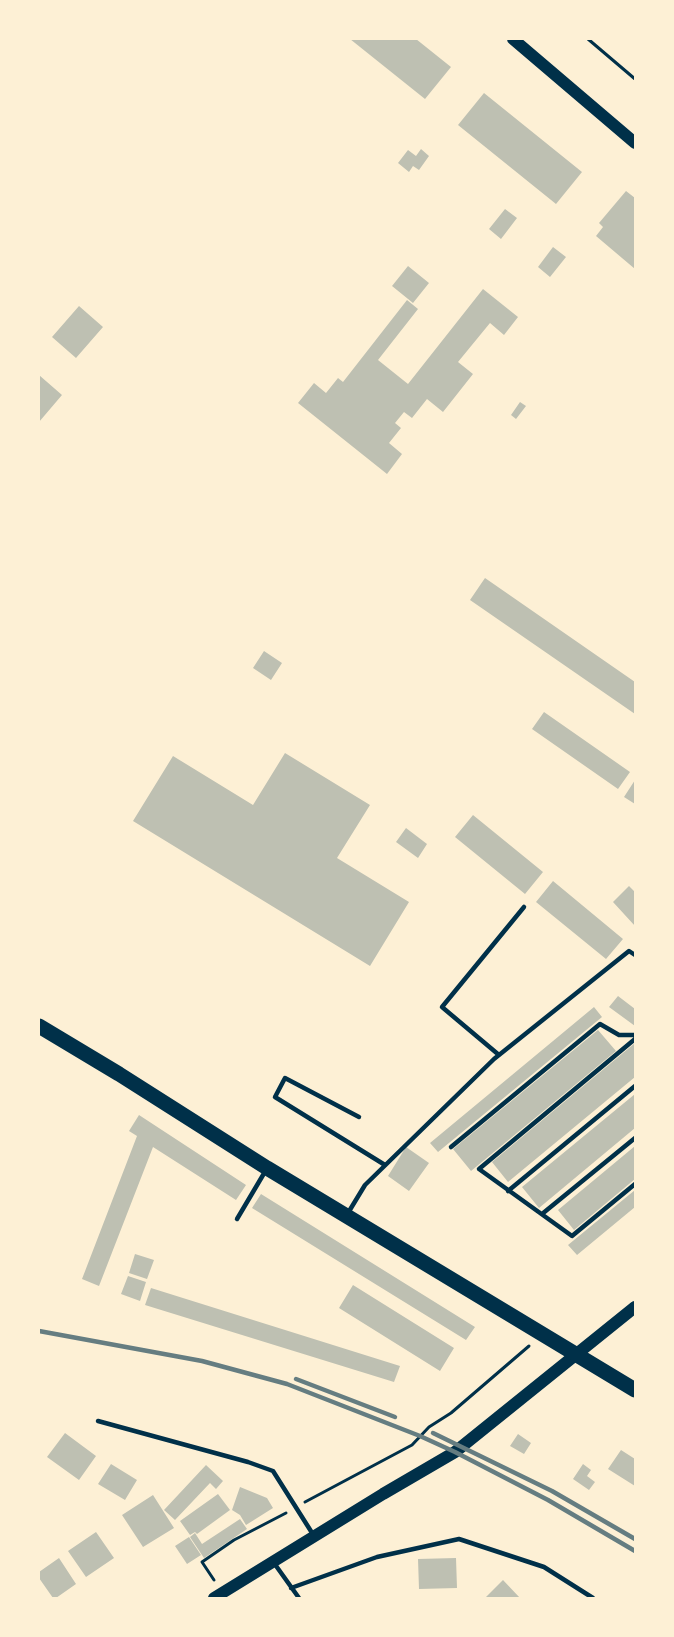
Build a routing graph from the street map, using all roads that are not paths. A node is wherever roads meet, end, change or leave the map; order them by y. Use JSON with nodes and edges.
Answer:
{"nodes":[{"id":1,"x":513,"y":39,"type":"edge"},
{"id":2,"x":635,"y":143,"type":"edge"},
{"id":3,"x":524,"y":907,"type":"dead end"},
{"id":4,"x":635,"y":955,"type":"edge"},
{"id":5,"x":39,"y":1026,"type":"edge"},
{"id":6,"x":635,"y":1037,"type":"edge"},
{"id":7,"x":499,"y":1055,"type":"junction"},
{"id":8,"x":635,"y":1086,"type":"edge"},
{"id":9,"x":358,"y":1117,"type":"dead end"},
{"id":10,"x":635,"y":1138,"type":"edge"},
{"id":11,"x":451,"y":1146,"type":"dead end"},
{"id":12,"x":385,"y":1165,"type":"junction"},
{"id":13,"x":267,"y":1168,"type":"junction"},
{"id":14,"x":635,"y":1184,"type":"edge"},
{"id":15,"x":508,"y":1191,"type":"junction"},
{"id":16,"x":542,"y":1214,"type":"junction"},
{"id":17,"x":347,"y":1216,"type":"junction"},
{"id":18,"x":237,"y":1219,"type":"dead end"},
{"id":19,"x":635,"y":1307,"type":"edge"},
{"id":20,"x":577,"y":1354,"type":"junction"},
{"id":21,"x":635,"y":1390,"type":"edge"},
{"id":22,"x":98,"y":1420,"type":"dead end"},
{"id":23,"x":314,"y":1537,"type":"junction"},
{"id":24,"x":272,"y":1561,"type":"junction"},
{"id":25,"x":291,"y":1588,"type":"junction"},
{"id":26,"x":218,"y":1596,"type":"edge"},
{"id":27,"x":299,"y":1598,"type":"edge"},
{"id":28,"x":593,"y":1598,"type":"edge"}],
"edges":[{"from":1,"to":2,"type":"main road"},
{"from":3,"to":7,"type":"lane"},
{"from":4,"to":7,"type":"lane"},
{"from":5,"to":13,"type":"main road"},
{"from":6,"to":11,"type":"lane"},
{"from":6,"to":15,"type":"lane"},
{"from":7,"to":12,"type":"lane"},
{"from":8,"to":15,"type":"lane"},
{"from":9,"to":12,"type":"lane"},
{"from":10,"to":16,"type":"lane"},
{"from":12,"to":17,"type":"lane"},
{"from":13,"to":17,"type":"main road"},
{"from":13,"to":18,"type":"lane"},
{"from":14,"to":16,"type":"lane"},
{"from":15,"to":16,"type":"lane"},
{"from":17,"to":20,"type":"main road"},
{"from":19,"to":20,"type":"main road"},
{"from":20,"to":21,"type":"main road"},
{"from":20,"to":23,"type":"main road"},
{"from":22,"to":23,"type":"lane"},
{"from":23,"to":24,"type":"main road"},
{"from":24,"to":25,"type":"lane"},
{"from":24,"to":26,"type":"main road"},
{"from":25,"to":27,"type":"lane"},
{"from":25,"to":28,"type":"lane"}]}
